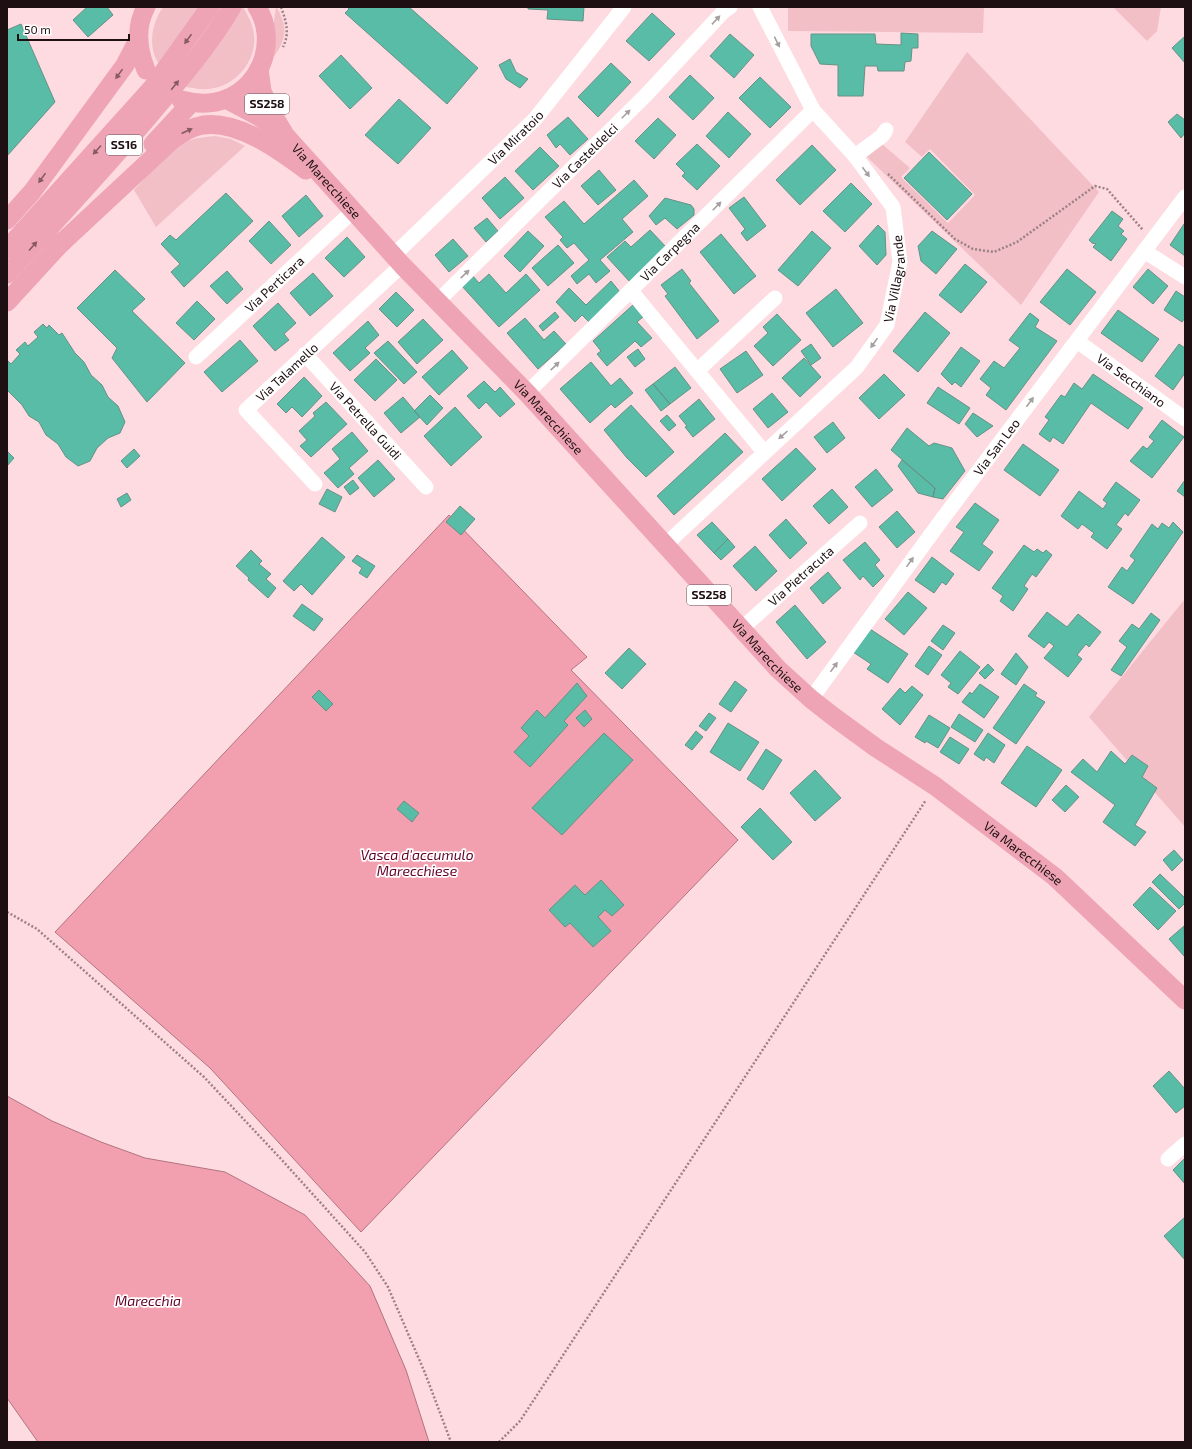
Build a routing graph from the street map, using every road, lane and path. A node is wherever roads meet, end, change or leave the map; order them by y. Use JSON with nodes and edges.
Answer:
{"nodes":[{"id":1,"x":210,"y":7,"type":"edge"},
{"id":2,"x":232,"y":7,"type":"edge"},
{"id":3,"x":281,"y":7,"type":"edge"},
{"id":4,"x":624,"y":7,"type":"edge"},
{"id":5,"x":730,"y":7,"type":"edge"},
{"id":6,"x":760,"y":7,"type":"edge"},
{"id":7,"x":264,"y":12,"type":"edge"},
{"id":8,"x":140,"y":19,"type":"edge"},
{"id":9,"x":280,"y":52,"type":"dead end"},
{"id":10,"x":146,"y":70,"type":"dead end"},
{"id":11,"x":259,"y":70,"type":"junction"},
{"id":12,"x":226,"y":99,"type":"junction"},
{"id":13,"x":813,"y":110,"type":"junction"},
{"id":14,"x":886,"y":130,"type":"dead end"},
{"id":15,"x":285,"y":135,"type":"junction"},
{"id":16,"x":855,"y":156,"type":"junction"},
{"id":17,"x":886,"y":172,"type":"dead end"},
{"id":18,"x":338,"y":194,"type":"junction"},
{"id":19,"x":1185,"y":197,"type":"edge"},
{"id":20,"x":353,"y":210,"type":"junction"},
{"id":21,"x":7,"y":220,"type":"edge"},
{"id":22,"x":1148,"y":245,"type":"junction"},
{"id":23,"x":7,"y":249,"type":"edge"},
{"id":24,"x":54,"y":250,"type":"junction"},
{"id":25,"x":398,"y":260,"type":"junction"},
{"id":26,"x":7,"y":274,"type":"edge"},
{"id":27,"x":1185,"y":277,"type":"edge"},
{"id":28,"x":631,"y":291,"type":"junction"},
{"id":29,"x":775,"y":298,"type":"dead end"},
{"id":30,"x":7,"y":302,"type":"edge"},
{"id":31,"x":437,"y":302,"type":"junction"},
{"id":32,"x":1077,"y":341,"type":"junction"},
{"id":33,"x":305,"y":354,"type":"junction"},
{"id":34,"x":196,"y":357,"type":"dead end"},
{"id":35,"x":697,"y":371,"type":"junction"},
{"id":36,"x":527,"y":394,"type":"junction"},
{"id":37,"x":1185,"y":419,"type":"edge"},
{"id":38,"x":764,"y":452,"type":"junction"},
{"id":39,"x":315,"y":484,"type":"dead end"},
{"id":40,"x":426,"y":487,"type":"dead end"},
{"id":41,"x":860,"y":523,"type":"dead end"},
{"id":42,"x":664,"y":546,"type":"junction"},
{"id":43,"x":741,"y":629,"type":"junction"},
{"id":44,"x":811,"y":699,"type":"junction"},
{"id":45,"x":935,"y":786,"type":"junction"},
{"id":46,"x":7,"y":912,"type":"edge"},
{"id":47,"x":1185,"y":1000,"type":"edge"},
{"id":48,"x":1185,"y":1144,"type":"edge"},
{"id":49,"x":1168,"y":1159,"type":"dead end"},
{"id":50,"x":450,"y":1442,"type":"edge"},
{"id":51,"x":499,"y":1442,"type":"edge"}],
"edges":[{"from":1,"to":23,"type":"main road","number":"SS16","one_way":true},
{"from":26,"to":2,"type":"main road","number":"SS16","one_way":true},
{"from":3,"to":9,"type":"path"},
{"from":4,"to":25,"type":"street","name":"Via Miratoio"},
{"from":31,"to":5,"type":"street","name":"Via Casteldelci","one_way":true},
{"from":6,"to":13,"type":"street","name":"Via Villagrande","one_way":true},
{"from":7,"to":11,"type":"main road"},
{"from":8,"to":10,"type":"main road"},
{"from":8,"to":21,"type":"main road","one_way":true},
{"from":11,"to":12,"type":"main road"},
{"from":11,"to":15,"type":"main road","name":"Via Marecchiese","number":"SS258"},
{"from":12,"to":15,"type":"main road","name":"Via Marecchiese","number":"SS258"},
{"from":12,"to":24,"type":"main road"},
{"from":13,"to":16,"type":"street","name":"Via Villagrande"},
{"from":28,"to":13,"type":"street","name":"Via Carpegna","one_way":true},
{"from":14,"to":16,"type":"street"},
{"from":15,"to":18,"type":"main road","name":"Via Marecchiese","number":"SS258"},
{"from":16,"to":38,"type":"street","name":"Via Villagrande","one_way":true},
{"from":17,"to":22,"type":"path"},
{"from":18,"to":20,"type":"main road","name":"Via Marecchiese","number":"SS258"},
{"from":24,"to":18,"type":"main road","one_way":true},
{"from":19,"to":22,"type":"street","name":"Via San Leo"},
{"from":20,"to":25,"type":"main road","name":"Via Marecchiese","number":"SS258"},
{"from":20,"to":34,"type":"street","name":"Via Perticara"},
{"from":22,"to":27,"type":"street"},
{"from":22,"to":32,"type":"street","name":"Via San Leo"},
{"from":24,"to":30,"type":"main road"},
{"from":25,"to":31,"type":"main road","name":"Via Marecchiese","number":"SS258"},
{"from":25,"to":33,"type":"street","name":"Via Talamello"},
{"from":28,"to":35,"type":"street"},
{"from":36,"to":28,"type":"street","name":"Via Carpegna","one_way":true},
{"from":29,"to":35,"type":"street"},
{"from":31,"to":36,"type":"main road","name":"Via Marecchiese","number":"SS258"},
{"from":32,"to":37,"type":"street","name":"Via Secchiano"},
{"from":44,"to":32,"type":"street","name":"Via San Leo","one_way":true},
{"from":33,"to":39,"type":"street","name":"Via Talamello"},
{"from":33,"to":40,"type":"street","name":"Via Petrella Guidi"},
{"from":35,"to":38,"type":"street"},
{"from":36,"to":42,"type":"main road","name":"Via Marecchiese","number":"SS258"},
{"from":38,"to":42,"type":"street","name":"Via Villagrande"},
{"from":41,"to":43,"type":"street","name":"Via Pietracuta"},
{"from":42,"to":43,"type":"main road","name":"Via Marecchiese","number":"SS258"},
{"from":43,"to":44,"type":"main road","name":"Via Marecchiese","number":"SS258"},
{"from":44,"to":45,"type":"main road","name":"Via Marecchiese","number":"SS258"},
{"from":45,"to":47,"type":"main road","name":"Via Marecchiese","number":"SS258"},
{"from":45,"to":51,"type":"path"},
{"from":46,"to":50,"type":"path"},
{"from":48,"to":49,"type":"street"}]}
